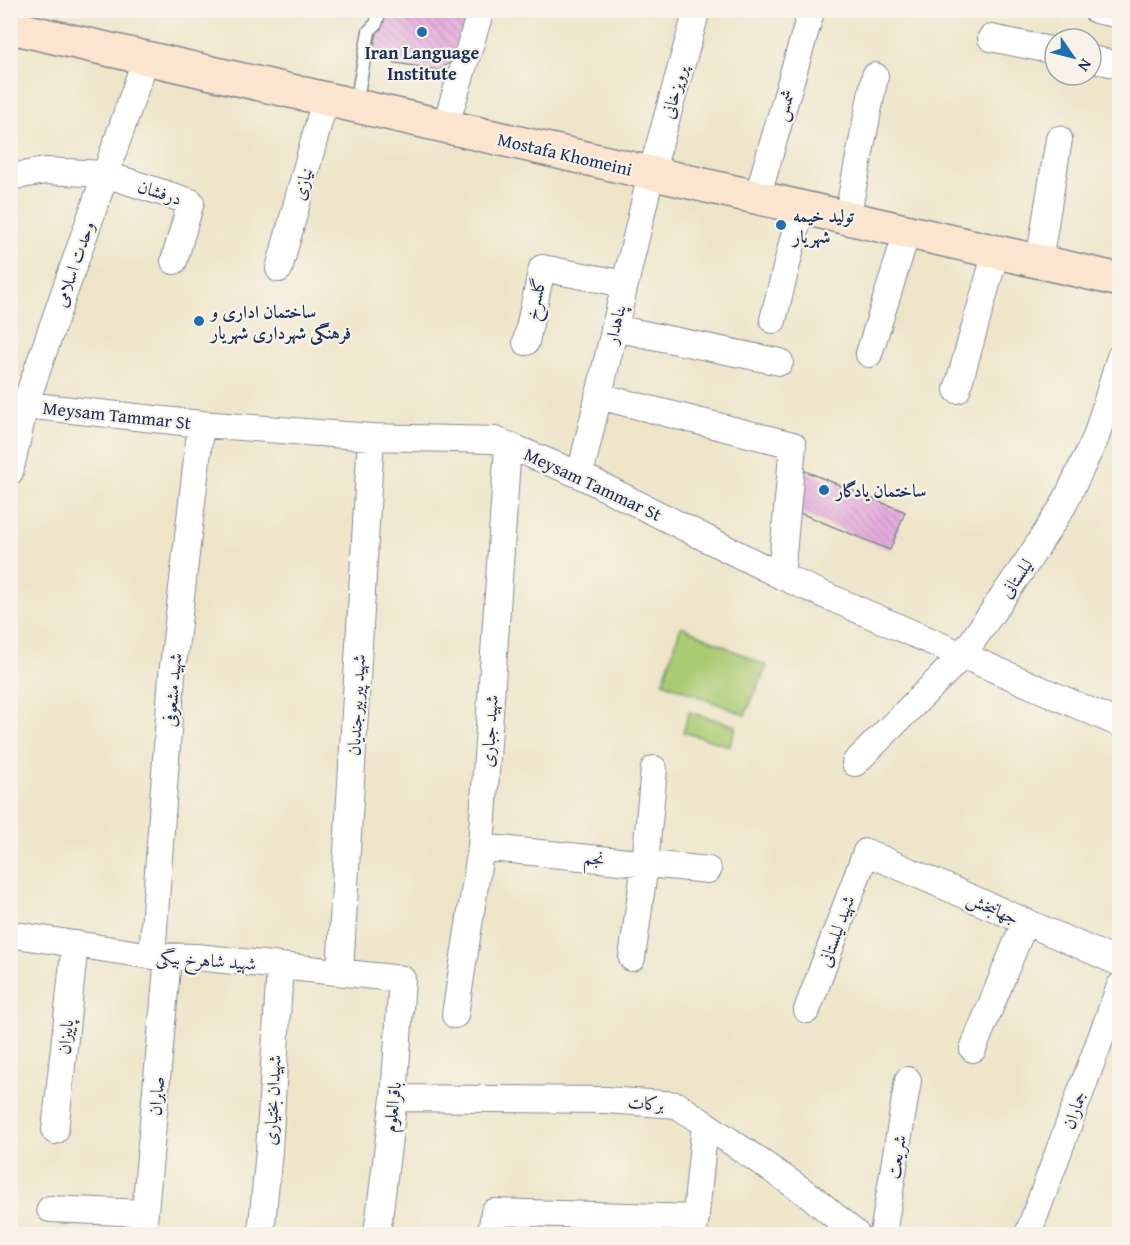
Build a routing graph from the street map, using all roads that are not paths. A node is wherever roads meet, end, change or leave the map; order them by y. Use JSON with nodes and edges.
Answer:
{"nodes":[{"id":1,"x":11,"y":10,"type":"edge"},
{"id":2,"x":380,"y":10,"type":"edge"},
{"id":3,"x":482,"y":10,"type":"edge"},
{"id":4,"x":697,"y":10,"type":"edge"},
{"id":5,"x":1096,"y":10,"type":"edge"},
{"id":6,"x":811,"y":12,"type":"dead end"},
{"id":7,"x":1119,"y":15,"type":"edge"},
{"id":8,"x":10,"y":27,"type":"edge"},
{"id":9,"x":991,"y":38,"type":"dead end"},
{"id":10,"x":1043,"y":49,"type":"edge"},
{"id":11,"x":146,"y":58,"type":"junction"},
{"id":12,"x":1103,"y":62,"type":"edge"},
{"id":13,"x":1119,"y":65,"type":"edge"},
{"id":14,"x":875,"y":76,"type":"dead end"},
{"id":15,"x":340,"y":103,"type":"junction"},
{"id":16,"x":446,"y":127,"type":"junction"},
{"id":17,"x":1059,"y":139,"type":"dead end"},
{"id":18,"x":105,"y":174,"type":"junction"},
{"id":19,"x":651,"y":174,"type":"junction"},
{"id":20,"x":10,"y":177,"type":"edge"},
{"id":21,"x":757,"y":198,"type":"junction"},
{"id":22,"x":801,"y":208,"type":"junction"},
{"id":23,"x":847,"y":218,"type":"junction"},
{"id":24,"x":907,"y":232,"type":"junction"},
{"id":25,"x":996,"y":252,"type":"junction"},
{"id":26,"x":174,"y":261,"type":"dead end"},
{"id":27,"x":1039,"y":261,"type":"junction"},
{"id":28,"x":279,"y":269,"type":"dead end"},
{"id":29,"x":1119,"y":280,"type":"edge"},
{"id":30,"x":625,"y":284,"type":"junction"},
{"id":31,"x":773,"y":320,"type":"dead end"},
{"id":32,"x":614,"y":328,"type":"junction"},
{"id":33,"x":526,"y":342,"type":"dead end"},
{"id":34,"x":869,"y":354,"type":"dead end"},
{"id":35,"x":1119,"y":357,"type":"edge"},
{"id":36,"x":780,"y":362,"type":"dead end"},
{"id":37,"x":957,"y":390,"type":"dead end"},
{"id":38,"x":598,"y":396,"type":"junction"},
{"id":39,"x":18,"y":405,"type":"edge"},
{"id":40,"x":1113,"y":406,"type":"edge"},
{"id":41,"x":201,"y":424,"type":"junction"},
{"id":42,"x":371,"y":437,"type":"junction"},
{"id":43,"x":508,"y":445,"type":"junction"},
{"id":44,"x":10,"y":471,"type":"edge"},
{"id":45,"x":580,"y":475,"type":"junction"},
{"id":46,"x":781,"y":576,"type":"junction"},
{"id":47,"x":962,"y":656,"type":"junction"},
{"id":48,"x":1119,"y":724,"type":"edge"},
{"id":49,"x":855,"y":763,"type":"dead end"},
{"id":50,"x":654,"y":769,"type":"dead end"},
{"id":51,"x":480,"y":847,"type":"junction"},
{"id":52,"x":866,"y":852,"type":"joint"},
{"id":53,"x":645,"y":864,"type":"junction"},
{"id":54,"x":708,"y":870,"type":"dead end"},
{"id":55,"x":1025,"y":922,"type":"junction"},
{"id":56,"x":10,"y":934,"type":"edge"},
{"id":57,"x":75,"y":944,"type":"junction"},
{"id":58,"x":160,"y":956,"type":"junction"},
{"id":59,"x":632,"y":958,"type":"dead end"},
{"id":60,"x":1119,"y":963,"type":"edge"},
{"id":61,"x":280,"y":966,"type":"junction"},
{"id":62,"x":340,"y":972,"type":"junction"},
{"id":63,"x":402,"y":979,"type":"joint"},
{"id":64,"x":1119,"y":986,"type":"edge"},
{"id":65,"x":807,"y":1010,"type":"dead end"},
{"id":66,"x":455,"y":1015,"type":"dead end"},
{"id":67,"x":974,"y":1049,"type":"dead end"},
{"id":68,"x":908,"y":1080,"type":"dead end"},
{"id":69,"x":394,"y":1098,"type":"junction"},
{"id":70,"x":705,"y":1124,"type":"junction"},
{"id":71,"x":55,"y":1131,"type":"dead end"},
{"id":72,"x":50,"y":1209,"type":"dead end"},
{"id":73,"x":144,"y":1224,"type":"edge"},
{"id":74,"x":695,"y":1226,"type":"edge"},
{"id":75,"x":847,"y":1231,"type":"edge"},
{"id":76,"x":261,"y":1234,"type":"edge"},
{"id":77,"x":377,"y":1234,"type":"edge"},
{"id":78,"x":491,"y":1234,"type":"edge"},
{"id":79,"x":883,"y":1234,"type":"edge"},
{"id":80,"x":1028,"y":1234,"type":"edge"}],
"edges":[{"from":1,"to":8,"type":"street"},
{"from":2,"to":15,"type":"lane"},
{"from":3,"to":16,"type":"street"},
{"from":4,"to":19,"type":"street","name":"پرویزخانی"},
{"from":5,"to":7,"type":"street"},
{"from":6,"to":21,"type":"street","name":"شمس"},
{"from":8,"to":11,"type":"main road","name":"Mostafa Khomeini"},
{"from":9,"to":10,"type":"street"},
{"from":11,"to":15,"type":"main road","name":"Mostafa Khomeini"},
{"from":11,"to":18,"type":"street","name":"وحدت اسلامی"},
{"from":12,"to":13,"type":"street"},
{"from":14,"to":23,"type":"street"},
{"from":15,"to":16,"type":"main road","name":"Mostafa Khomeini"},
{"from":15,"to":28,"type":"street","name":"نیازی"},
{"from":16,"to":19,"type":"main road","name":"Mostafa Khomeini"},
{"from":17,"to":27,"type":"street"},
{"from":18,"to":20,"type":"street"},
{"from":18,"to":26,"type":"street","name":"درفشان"},
{"from":18,"to":39,"type":"street","name":"وحدت اسلامی"},
{"from":19,"to":21,"type":"main road","name":"Mostafa Khomeini"},
{"from":19,"to":30,"type":"street","name":"پناهدار"},
{"from":21,"to":22,"type":"main road","name":"Mostafa Khomeini"},
{"from":22,"to":23,"type":"main road","name":"Mostafa Khomeini"},
{"from":22,"to":31,"type":"street"},
{"from":23,"to":24,"type":"main road","name":"Mostafa Khomeini"},
{"from":24,"to":25,"type":"main road","name":"Mostafa Khomeini"},
{"from":24,"to":34,"type":"street"},
{"from":25,"to":27,"type":"main road","name":"Mostafa Khomeini"},
{"from":25,"to":37,"type":"street"},
{"from":27,"to":29,"type":"main road","name":"Mostafa Khomeini"},
{"from":30,"to":32,"type":"street","name":"پناهدار"},
{"from":30,"to":33,"type":"street","name":"گلسرخ"},
{"from":32,"to":36,"type":"street"},
{"from":32,"to":38,"type":"street","name":"پناهدار"},
{"from":35,"to":40,"type":"street","name":"لیلستانی"},
{"from":38,"to":45,"type":"street","name":"پناهدار"},
{"from":38,"to":46,"type":"street"},
{"from":39,"to":41,"type":"street","name":"Meysam Tammar St"},
{"from":39,"to":44,"type":"street","name":"وحدت اسلامی"},
{"from":40,"to":47,"type":"street","name":"لیلستانی"},
{"from":41,"to":42,"type":"street","name":"Meysam Tammar St"},
{"from":41,"to":58,"type":"street","name":"شهید مشعوفی"},
{"from":42,"to":43,"type":"street","name":"Meysam Tammar St"},
{"from":42,"to":62,"type":"street","name":"شهید پیربیرجندیان"},
{"from":43,"to":45,"type":"street","name":"Meysam Tammar St"},
{"from":43,"to":51,"type":"street","name":"شهید جباری"},
{"from":45,"to":46,"type":"street","name":"Meysam Tammar St"},
{"from":46,"to":47,"type":"street","name":"Meysam Tammar St"},
{"from":47,"to":48,"type":"street","name":"Meysam Tammar St"},
{"from":47,"to":49,"type":"street","name":"لیلستانی"},
{"from":50,"to":53,"type":"street"},
{"from":51,"to":53,"type":"street","name":"نجم"},
{"from":51,"to":66,"type":"street","name":"شهید جباری"},
{"from":52,"to":55,"type":"street","name":"جهانبخش"},
{"from":52,"to":65,"type":"street","name":"شهید لیلستانی"},
{"from":53,"to":54,"type":"street","name":"نجم"},
{"from":53,"to":59,"type":"street"},
{"from":55,"to":60,"type":"street","name":"جهانبخش"},
{"from":55,"to":67,"type":"street"},
{"from":56,"to":57,"type":"street","name":"شهید شاهرخ بیگی"},
{"from":57,"to":58,"type":"street","name":"شهید شاهرخ بیگی"},
{"from":57,"to":71,"type":"street","name":"پاییزان"},
{"from":58,"to":61,"type":"street","name":"شهید شاهرخ بیگی"},
{"from":58,"to":73,"type":"street","name":"صابران"},
{"from":61,"to":62,"type":"street","name":"شهید شاهرخ بیگی"},
{"from":61,"to":76,"type":"street","name":"شهیدان بختیاری"},
{"from":62,"to":63,"type":"street","name":"شهید شاهرخ بیگی"},
{"from":63,"to":69,"type":"street","name":"باقرالعلوم"},
{"from":64,"to":80,"type":"street","name":"جماران"},
{"from":68,"to":79,"type":"street","name":"شریعت"},
{"from":69,"to":70,"type":"street","name":"برکات"},
{"from":69,"to":77,"type":"street","name":"باقرالعلوم"},
{"from":70,"to":74,"type":"street"},
{"from":70,"to":75,"type":"street","name":"برکات"},
{"from":72,"to":73,"type":"street"},
{"from":74,"to":78,"type":"street"}]}
